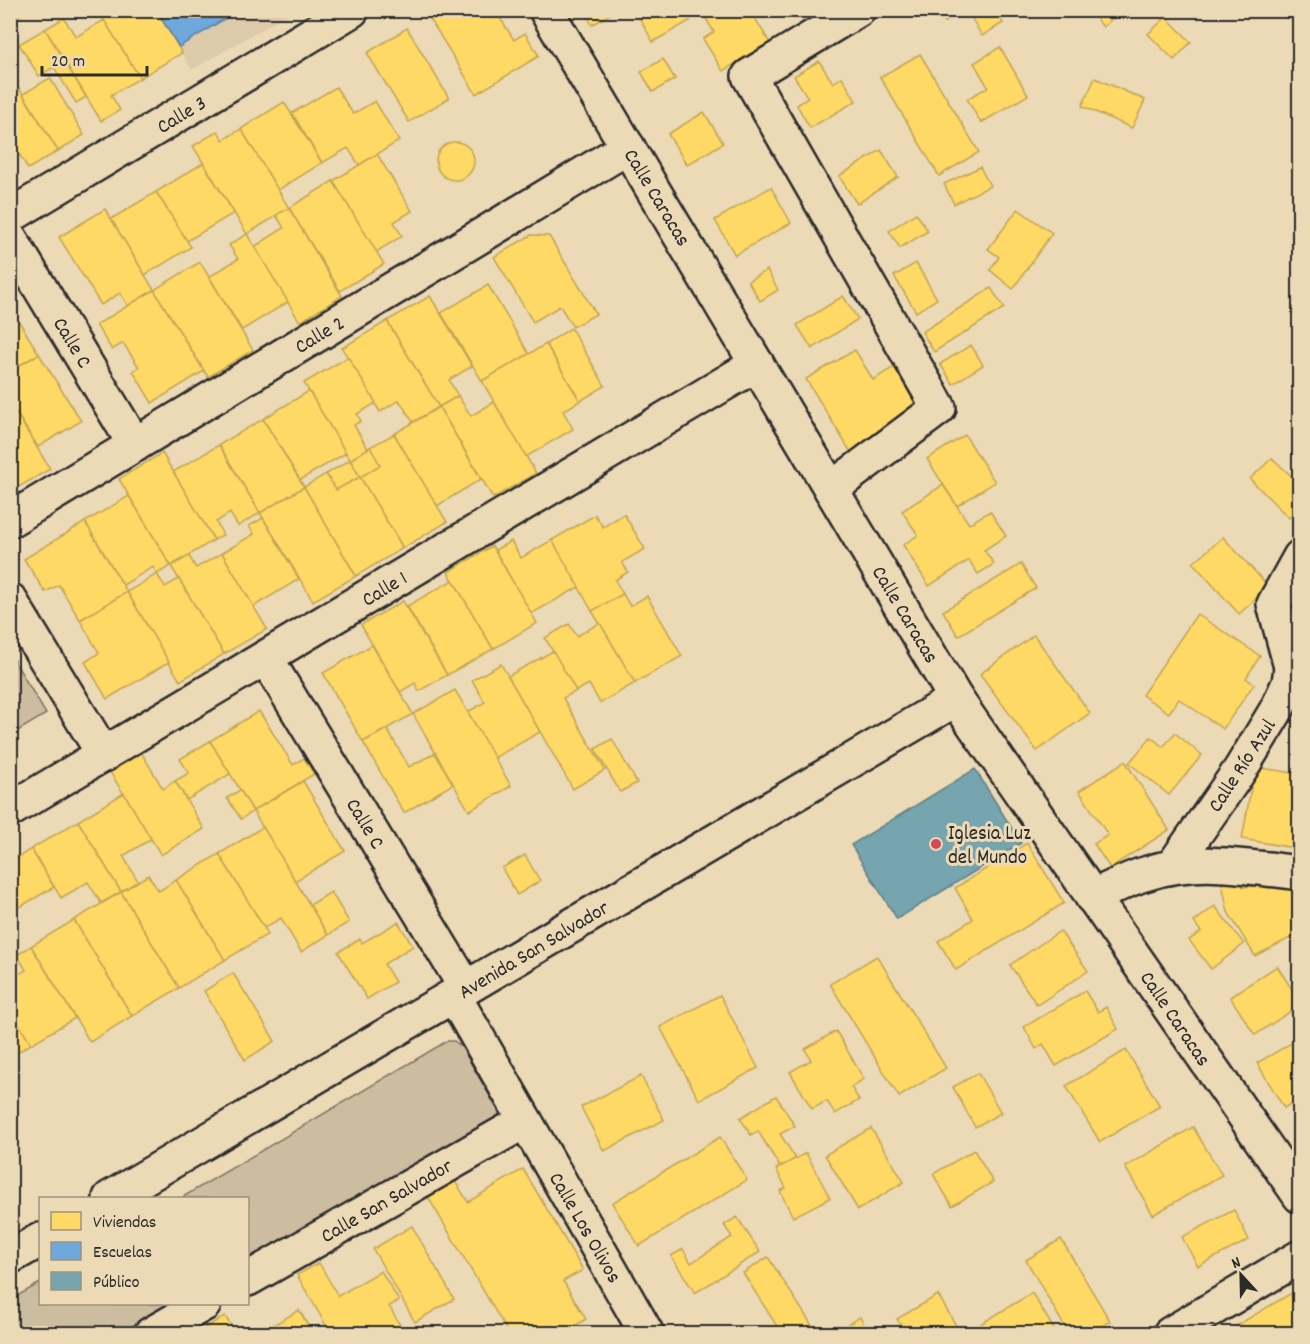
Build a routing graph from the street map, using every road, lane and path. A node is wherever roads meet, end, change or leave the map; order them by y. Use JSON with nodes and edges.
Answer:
{"nodes":[{"id":1,"x":351,"y":10,"type":"edge"},
{"id":2,"x":546,"y":10,"type":"edge"},
{"id":3,"x":858,"y":10,"type":"edge"},
{"id":4,"x":628,"y":147,"type":"junction"},
{"id":5,"x":10,"y":216,"type":"edge"},
{"id":6,"x":10,"y":238,"type":"edge"},
{"id":7,"x":758,"y":364,"type":"junction"},
{"id":8,"x":135,"y":445,"type":"junction"},
{"id":9,"x":831,"y":489,"type":"junction"},
{"id":10,"x":10,"y":520,"type":"edge"},
{"id":11,"x":1299,"y":558,"type":"edge"},
{"id":12,"x":10,"y":600,"type":"edge"},
{"id":13,"x":266,"y":658,"type":"junction"},
{"id":14,"x":956,"y":699,"type":"junction"},
{"id":15,"x":104,"y":755,"type":"junction"},
{"id":16,"x":10,"y":810,"type":"edge"},
{"id":17,"x":1173,"y":866,"type":"junction"},
{"id":18,"x":1299,"y":873,"type":"edge"},
{"id":19,"x":1092,"y":897,"type":"junction"},
{"id":20,"x":460,"y":992,"type":"junction"},
{"id":21,"x":525,"y":1120,"type":"junction"},
{"id":22,"x":1299,"y":1196,"type":"edge"},
{"id":23,"x":112,"y":1197,"type":"edge"},
{"id":24,"x":39,"y":1241,"type":"edge"},
{"id":25,"x":10,"y":1257,"type":"edge"},
{"id":26,"x":1299,"y":1257,"type":"edge"},
{"id":27,"x":249,"y":1278,"type":"edge"},
{"id":28,"x":202,"y":1305,"type":"edge"},
{"id":29,"x":151,"y":1334,"type":"edge"},
{"id":30,"x":647,"y":1334,"type":"edge"},
{"id":31,"x":1170,"y":1334,"type":"edge"}],
"edges":[{"from":1,"to":5,"type":"street","name":"Calle 3"},
{"from":2,"to":4,"type":"street","name":"Calle Caracas"},
{"from":3,"to":9,"type":"street"},
{"from":4,"to":7,"type":"street","name":"Calle Caracas"},
{"from":4,"to":8,"type":"street","name":"Calle 2"},
{"from":6,"to":8,"type":"street","name":"Calle C"},
{"from":7,"to":9,"type":"street","name":"Calle Caracas"},
{"from":7,"to":13,"type":"street","name":"Calle 1"},
{"from":8,"to":10,"type":"street","name":"Calle 2"},
{"from":9,"to":14,"type":"street","name":"Calle Caracas"},
{"from":11,"to":17,"type":"street","name":"Calle Río Azul"},
{"from":12,"to":15,"type":"street"},
{"from":13,"to":15,"type":"street","name":"Calle 1"},
{"from":13,"to":20,"type":"street","name":"Calle C"},
{"from":14,"to":19,"type":"street","name":"Calle Caracas"},
{"from":14,"to":20,"type":"street","name":"Avenida San Salvador"},
{"from":15,"to":16,"type":"street","name":"Calle 1"},
{"from":17,"to":18,"type":"street"},
{"from":17,"to":19,"type":"street"},
{"from":19,"to":22,"type":"street","name":"Calle Caracas"},
{"from":20,"to":21,"type":"street","name":"Calle C"},
{"from":20,"to":23,"type":"street","name":"Avenida San Salvador"},
{"from":21,"to":27,"type":"street","name":"Calle San Salvador"},
{"from":21,"to":30,"type":"street","name":"Calle Los Olivos"},
{"from":24,"to":25,"type":"street"},
{"from":26,"to":31,"type":"street"},
{"from":28,"to":29,"type":"street"}]}
